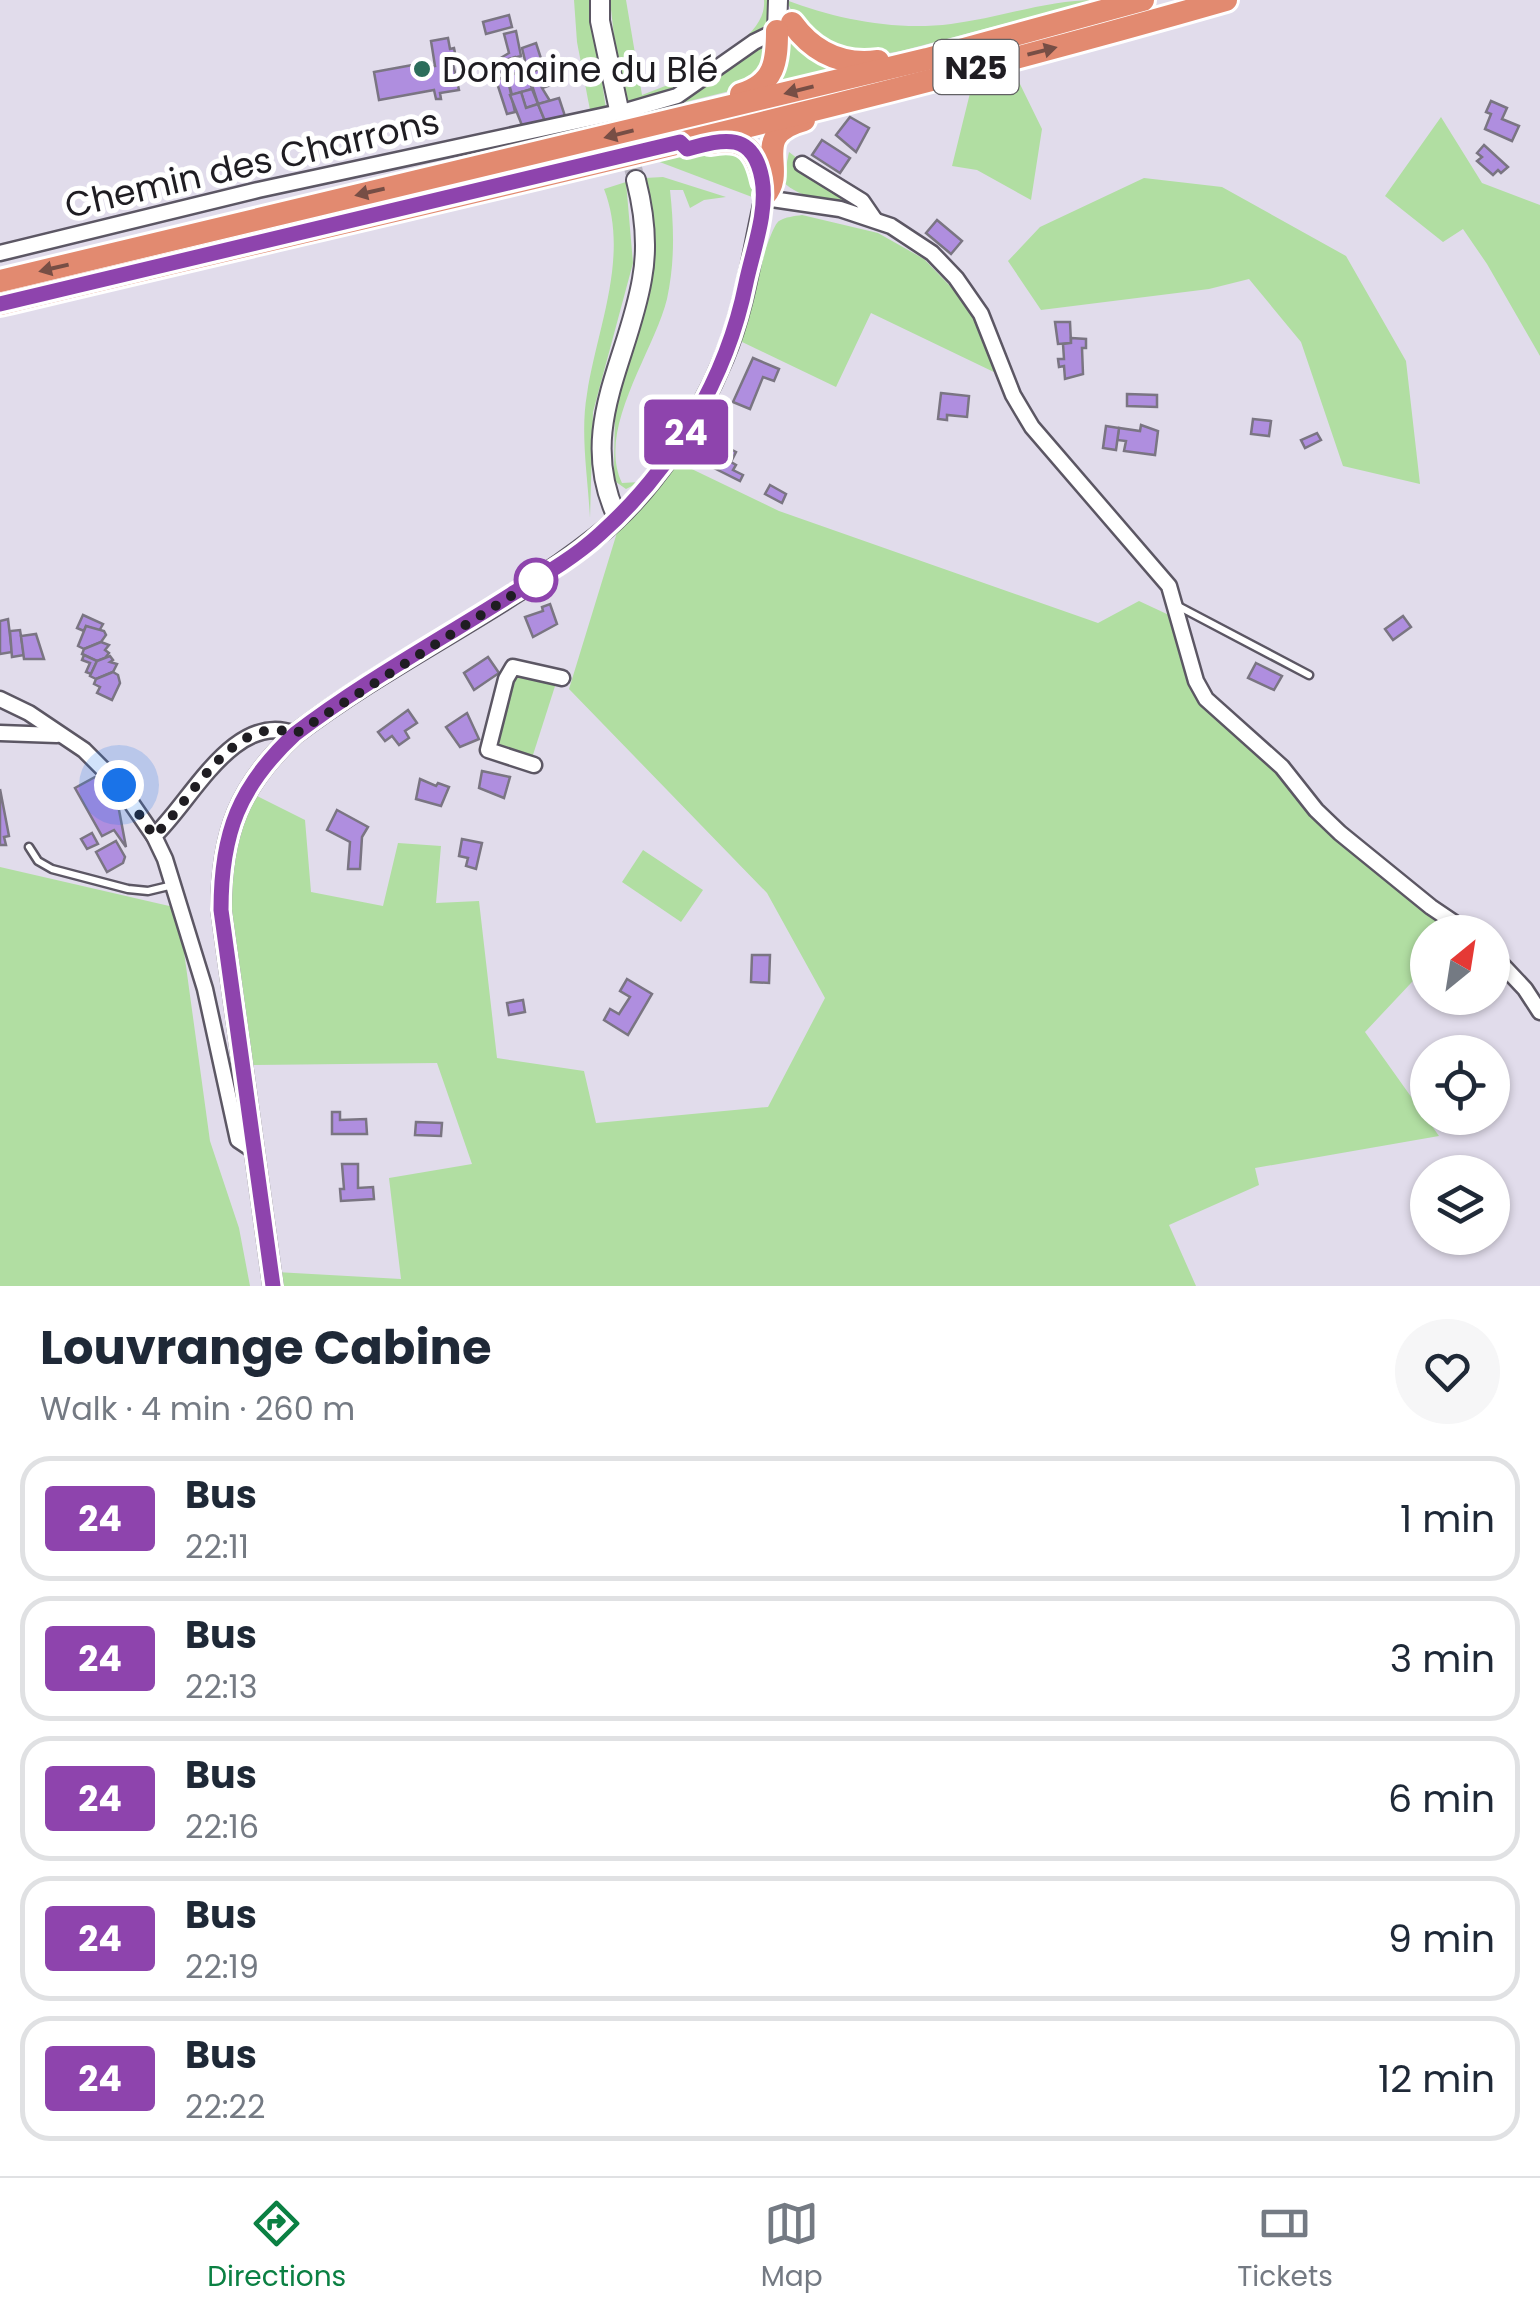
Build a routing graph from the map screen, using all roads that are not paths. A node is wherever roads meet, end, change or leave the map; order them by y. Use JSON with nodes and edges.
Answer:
{"nodes":[{"id":1,"x":600,"y":0,"type":"edge"},
{"id":2,"x":779,"y":0,"type":"edge"},
{"id":3,"x":1143,"y":0,"type":"edge"},
{"id":4,"x":1226,"y":0,"type":"edge"},
{"id":5,"x":784,"y":26,"type":"junction"},
{"id":6,"x":927,"y":59,"type":"junction"},
{"id":7,"x":845,"y":100,"type":"junction"},
{"id":8,"x":618,"y":105,"type":"tunnel mouth"},
{"id":9,"x":714,"y":110,"type":"junction"},
{"id":10,"x":680,"y":142,"type":"junction"},
{"id":11,"x":802,"y":164,"type":"dead end"},
{"id":12,"x":636,"y":180,"type":"tunnel mouth"},
{"id":13,"x":765,"y":196,"type":"junction"},
{"id":14,"x":876,"y":220,"type":"junction"},
{"id":15,"x":0,"y":253,"type":"edge"},
{"id":16,"x":0,"y":281,"type":"edge"},
{"id":17,"x":0,"y":304,"type":"edge"},
{"id":18,"x":617,"y":516,"type":"junction"},
{"id":19,"x":1176,"y":606,"type":"junction"},
{"id":20,"x":1309,"y":674,"type":"dead end"},
{"id":21,"x":562,"y":678,"type":"dead end"},
{"id":22,"x":0,"y":700,"type":"edge"},
{"id":23,"x":0,"y":732,"type":"edge"},
{"id":24,"x":295,"y":734,"type":"junction"},
{"id":25,"x":57,"y":735,"type":"junction"},
{"id":26,"x":534,"y":765,"type":"dead end"},
{"id":27,"x":154,"y":836,"type":"junction"},
{"id":28,"x":28,"y":846,"type":"dead end"},
{"id":29,"x":173,"y":884,"type":"junction"},
{"id":30,"x":1443,"y":915,"type":"edge"},
{"id":31,"x":1510,"y":973,"type":"edge"},
{"id":32,"x":1540,"y":1012,"type":"edge"},
{"id":33,"x":254,"y":1150,"type":"junction"},
{"id":34,"x":273,"y":1286,"type":"edge"}],
"edges":[{"from":1,"to":8,"type":"street"},
{"from":2,"to":5,"type":"street"},
{"from":3,"to":6,"type":"highway","number":"N25"},
{"from":7,"to":4,"type":"highway","number":"N25","one_way":true},
{"from":5,"to":6,"type":"highway"},
{"from":5,"to":9,"type":"highway"},
{"from":5,"to":15,"type":"street","name":"Chemin des Charrons"},
{"from":6,"to":9,"type":"highway","number":"N25","one_way":true},
{"from":7,"to":10,"type":"highway","number":"N25"},
{"from":7,"to":13,"type":"highway"},
{"from":9,"to":16,"type":"highway","number":"N25","one_way":true},
{"from":10,"to":13,"type":"highway"},
{"from":10,"to":17,"type":"highway","number":"N25"},
{"from":11,"to":14,"type":"street"},
{"from":12,"to":18,"type":"street"},
{"from":13,"to":14,"type":"street"},
{"from":13,"to":18,"type":"street"},
{"from":14,"to":19,"type":"street"},
{"from":18,"to":24,"type":"street"},
{"from":19,"to":20,"type":"lane"},
{"from":19,"to":30,"type":"street"},
{"from":21,"to":26,"type":"street"},
{"from":22,"to":25,"type":"street"},
{"from":23,"to":25,"type":"street"},
{"from":24,"to":27,"type":"street"},
{"from":24,"to":33,"type":"street"},
{"from":25,"to":27,"type":"street"},
{"from":27,"to":29,"type":"street"},
{"from":28,"to":29,"type":"lane"},
{"from":29,"to":33,"type":"street"},
{"from":31,"to":32,"type":"street"},
{"from":33,"to":34,"type":"street"}]}
